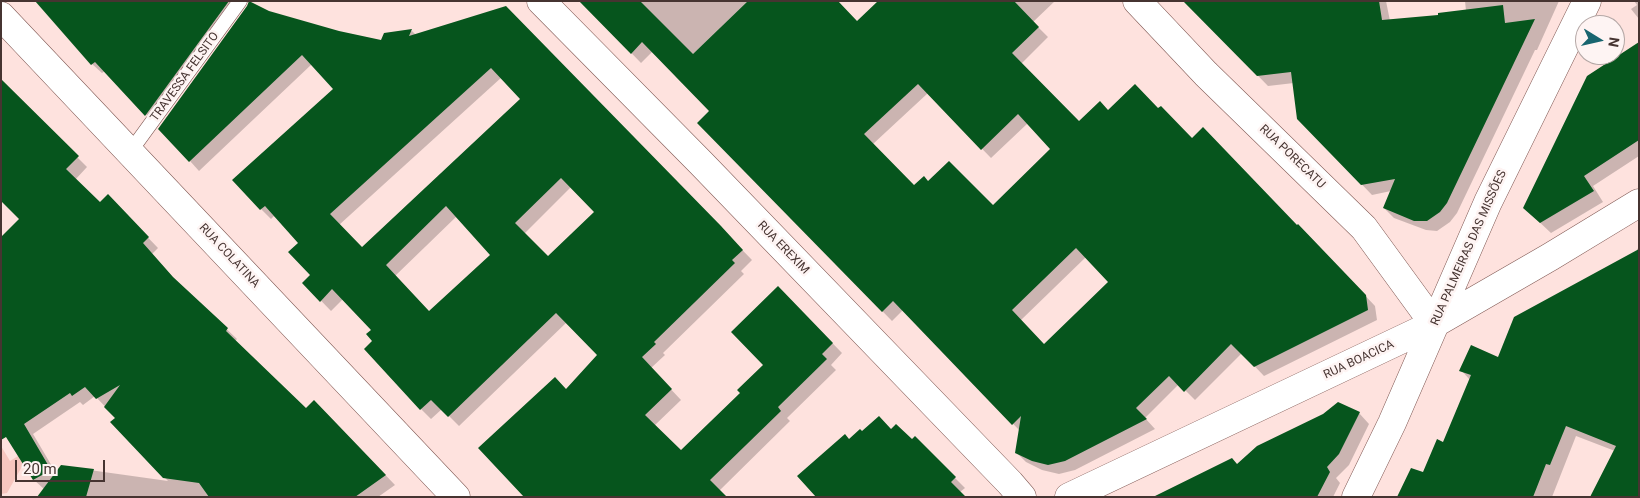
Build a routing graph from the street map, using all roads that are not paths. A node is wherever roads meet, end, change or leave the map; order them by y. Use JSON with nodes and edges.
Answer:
{"nodes":[{"id":1,"x":240,"y":1,"type":"edge"},
{"id":2,"x":540,"y":1,"type":"edge"},
{"id":3,"x":1137,"y":1,"type":"edge"},
{"id":4,"x":1587,"y":1,"type":"edge"},
{"id":5,"x":1,"y":16,"type":"edge"},
{"id":6,"x":130,"y":152,"type":"junction"},
{"id":7,"x":1639,"y":203,"type":"edge"},
{"id":8,"x":1434,"y":324,"type":"junction"},
{"id":9,"x":443,"y":493,"type":"edge"},
{"id":10,"x":1022,"y":497,"type":"edge"},
{"id":11,"x":1069,"y":497,"type":"edge"},
{"id":12,"x":1356,"y":497,"type":"edge"}],
"edges":[{"from":1,"to":6,"type":"lane","name":"TRAVESSA FELSITO"},
{"from":2,"to":10,"type":"street","name":"RUA EREXIM"},
{"from":3,"to":8,"type":"street","name":"RUA PORECATU"},
{"from":4,"to":8,"type":"street","name":"RUA PALMEIRAS DAS MISSÕES"},
{"from":5,"to":6,"type":"street","name":"RUA COLATINA"},
{"from":6,"to":9,"type":"street","name":"RUA COLATINA"},
{"from":7,"to":8,"type":"street","name":"RUA BOACICA"},
{"from":8,"to":11,"type":"street","name":"RUA BOACICA"},
{"from":8,"to":12,"type":"street","name":"RUA PALMEIRAS DAS MISSÕES"}]}
